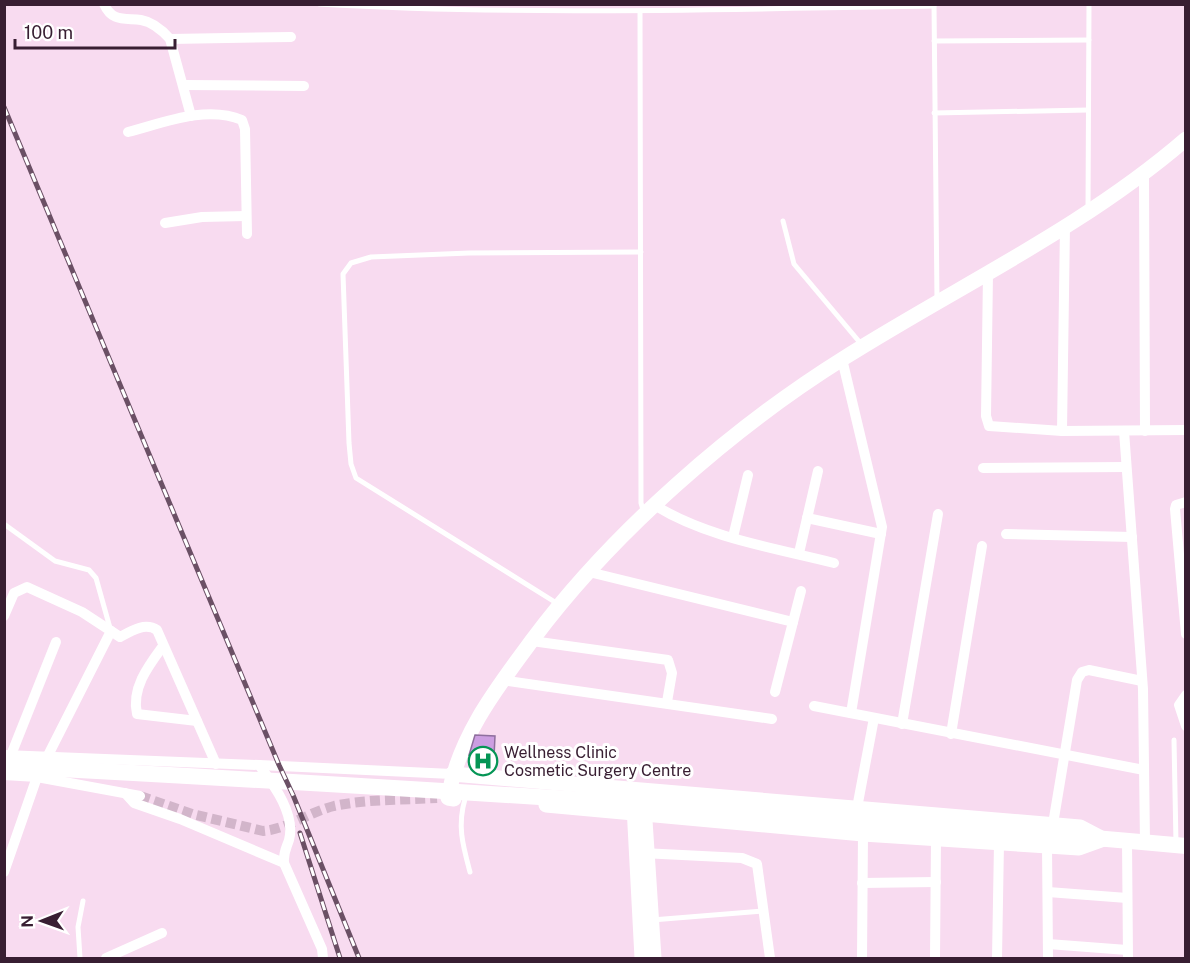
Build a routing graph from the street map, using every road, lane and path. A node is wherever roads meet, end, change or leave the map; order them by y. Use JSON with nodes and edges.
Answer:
{"nodes":[{"id":1,"x":104,"y":4,"type":"edge"},
{"id":2,"x":319,"y":4,"type":"edge"},
{"id":3,"x":1089,"y":4,"type":"edge"},
{"id":4,"x":934,"y":5,"type":"edge"},
{"id":5,"x":849,"y":6,"type":"edge"},
{"id":6,"x":698,"y":7,"type":"edge"},
{"id":7,"x":766,"y":7,"type":"edge"},
{"id":8,"x":640,"y":11,"type":"junction"},
{"id":9,"x":291,"y":37,"type":"dead end"},
{"id":10,"x":170,"y":39,"type":"junction"},
{"id":11,"x":1089,"y":40,"type":"junction"},
{"id":12,"x":934,"y":41,"type":"junction"},
{"id":13,"x":184,"y":85,"type":"junction"},
{"id":14,"x":304,"y":86,"type":"dead end"},
{"id":15,"x":1088,"y":110,"type":"junction"},
{"id":16,"x":934,"y":113,"type":"junction"},
{"id":17,"x":191,"y":116,"type":"junction"},
{"id":18,"x":128,"y":132,"type":"dead end"},
{"id":19,"x":1185,"y":139,"type":"edge"},
{"id":20,"x":1144,"y":175,"type":"junction"},
{"id":21,"x":1088,"y":211,"type":"junction"},
{"id":22,"x":246,"y":216,"type":"junction"},
{"id":23,"x":783,"y":221,"type":"dead end"},
{"id":24,"x":165,"y":223,"type":"dead end"},
{"id":25,"x":1065,"y":225,"type":"junction"},
{"id":26,"x":247,"y":234,"type":"dead end"},
{"id":27,"x":641,"y":252,"type":"junction"},
{"id":28,"x":988,"y":273,"type":"junction"},
{"id":29,"x":937,"y":303,"type":"junction"},
{"id":30,"x":863,"y":346,"type":"junction"},
{"id":31,"x":842,"y":359,"type":"junction"},
{"id":32,"x":1185,"y":430,"type":"edge"},
{"id":33,"x":1062,"y":431,"type":"junction"},
{"id":34,"x":1124,"y":431,"type":"junction"},
{"id":35,"x":1145,"y":431,"type":"junction"},
{"id":36,"x":1126,"y":467,"type":"junction"},
{"id":37,"x":982,"y":468,"type":"dead end"},
{"id":38,"x":818,"y":471,"type":"dead end"},
{"id":39,"x":748,"y":475,"type":"dead end"},
{"id":40,"x":1185,"y":502,"type":"edge"},
{"id":41,"x":650,"y":511,"type":"junction"},
{"id":42,"x":938,"y":514,"type":"dead end"},
{"id":43,"x":807,"y":518,"type":"junction"},
{"id":44,"x":4,"y":524,"type":"edge"},
{"id":45,"x":881,"y":534,"type":"junction"},
{"id":46,"x":1006,"y":534,"type":"dead end"},
{"id":47,"x":733,"y":537,"type":"junction"},
{"id":48,"x":1132,"y":537,"type":"junction"},
{"id":49,"x":982,"y":546,"type":"dead end"},
{"id":50,"x":799,"y":554,"type":"junction"},
{"id":51,"x":834,"y":562,"type":"dead end"},
{"id":52,"x":589,"y":572,"type":"junction"},
{"id":53,"x":801,"y":591,"type":"dead end"},
{"id":54,"x":560,"y":604,"type":"junction"},
{"id":55,"x":4,"y":616,"type":"edge"},
{"id":56,"x":793,"y":622,"type":"junction"},
{"id":57,"x":111,"y":631,"type":"junction"},
{"id":58,"x":1185,"y":634,"type":"edge"},
{"id":59,"x":532,"y":641,"type":"junction"},
{"id":60,"x":56,"y":642,"type":"dead end"},
{"id":61,"x":163,"y":646,"type":"junction"},
{"id":62,"x":501,"y":680,"type":"junction"},
{"id":63,"x":1142,"y":681,"type":"junction"},
{"id":64,"x":775,"y":692,"type":"dead end"},
{"id":65,"x":1185,"y":695,"type":"edge"},
{"id":66,"x":667,"y":702,"type":"junction"},
{"id":67,"x":814,"y":706,"type":"dead end"},
{"id":68,"x":851,"y":713,"type":"junction"},
{"id":69,"x":874,"y":718,"type":"junction"},
{"id":70,"x":772,"y":719,"type":"dead end"},
{"id":71,"x":197,"y":721,"type":"junction"},
{"id":72,"x":902,"y":724,"type":"junction"},
{"id":73,"x":1185,"y":726,"type":"edge"},
{"id":74,"x":951,"y":734,"type":"junction"},
{"id":75,"x":1174,"y":740,"type":"dead end"},
{"id":76,"x":1066,"y":755,"type":"junction"},
{"id":77,"x":48,"y":756,"type":"junction"},
{"id":78,"x":7,"y":759,"type":"edge"},
{"id":79,"x":216,"y":764,"type":"junction"},
{"id":80,"x":259,"y":765,"type":"junction"},
{"id":81,"x":1144,"y":770,"type":"junction"},
{"id":82,"x":452,"y":774,"type":"junction"},
{"id":83,"x":4,"y":775,"type":"edge"},
{"id":84,"x":37,"y":777,"type":"junction"},
{"id":85,"x":639,"y":789,"type":"junction"},
{"id":86,"x":125,"y":793,"type":"junction"},
{"id":87,"x":140,"y":796,"type":"tunnel mouth"},
{"id":88,"x":465,"y":799,"type":"junction"},
{"id":89,"x":857,"y":808,"type":"junction"},
{"id":90,"x":640,"y":814,"type":"junction"},
{"id":91,"x":863,"y":834,"type":"junction"},
{"id":92,"x":1052,"y":835,"type":"junction"},
{"id":93,"x":936,"y":839,"type":"junction"},
{"id":94,"x":1127,"y":841,"type":"junction"},
{"id":95,"x":999,"y":843,"type":"junction"},
{"id":96,"x":1145,"y":843,"type":"junction"},
{"id":97,"x":1181,"y":846,"type":"edge"},
{"id":98,"x":641,"y":853,"type":"junction"},
{"id":99,"x":284,"y":863,"type":"junction"},
{"id":100,"x":4,"y":872,"type":"edge"},
{"id":101,"x":470,"y":872,"type":"dead end"},
{"id":102,"x":936,"y":882,"type":"junction"},
{"id":103,"x":862,"y":883,"type":"junction"},
{"id":104,"x":1048,"y":892,"type":"junction"},
{"id":105,"x":1127,"y":898,"type":"junction"},
{"id":106,"x":83,"y":901,"type":"dead end"},
{"id":107,"x":763,"y":911,"type":"junction"},
{"id":108,"x":651,"y":920,"type":"junction"},
{"id":109,"x":162,"y":933,"type":"dead end"},
{"id":110,"x":1048,"y":944,"type":"junction"},
{"id":111,"x":1127,"y":954,"type":"edge"},
{"id":112,"x":119,"y":956,"type":"edge"},
{"id":113,"x":80,"y":958,"type":"edge"},
{"id":114,"x":106,"y":958,"type":"edge"},
{"id":115,"x":323,"y":958,"type":"edge"},
{"id":116,"x":642,"y":958,"type":"edge"},
{"id":117,"x":654,"y":958,"type":"edge"},
{"id":118,"x":770,"y":958,"type":"edge"},
{"id":119,"x":862,"y":958,"type":"edge"},
{"id":120,"x":935,"y":958,"type":"edge"},
{"id":121,"x":997,"y":958,"type":"edge"},
{"id":122,"x":1048,"y":958,"type":"edge"}],
"edges":[{"from":1,"to":10,"type":"street"},
{"from":2,"to":8,"type":"lane"},
{"from":3,"to":11,"type":"lane"},
{"from":4,"to":5,"type":"lane"},
{"from":4,"to":12,"type":"lane"},
{"from":5,"to":7,"type":"lane"},
{"from":6,"to":7,"type":"lane"},
{"from":6,"to":8,"type":"lane"},
{"from":8,"to":27,"type":"lane"},
{"from":9,"to":10,"type":"street"},
{"from":10,"to":13,"type":"street"},
{"from":11,"to":12,"type":"lane"},
{"from":11,"to":15,"type":"lane"},
{"from":12,"to":16,"type":"lane"},
{"from":13,"to":14,"type":"street"},
{"from":13,"to":17,"type":"street"},
{"from":15,"to":16,"type":"lane"},
{"from":15,"to":21,"type":"lane"},
{"from":16,"to":29,"type":"lane"},
{"from":17,"to":18,"type":"street"},
{"from":17,"to":22,"type":"street"},
{"from":19,"to":20,"type":"street"},
{"from":20,"to":21,"type":"street"},
{"from":20,"to":35,"type":"street"},
{"from":21,"to":25,"type":"street"},
{"from":22,"to":24,"type":"street"},
{"from":22,"to":26,"type":"street"},
{"from":23,"to":30,"type":"lane"},
{"from":25,"to":28,"type":"street"},
{"from":25,"to":33,"type":"street"},
{"from":27,"to":41,"type":"lane"},
{"from":27,"to":54,"type":"lane"},
{"from":28,"to":29,"type":"street"},
{"from":28,"to":33,"type":"street"},
{"from":29,"to":30,"type":"street"},
{"from":30,"to":31,"type":"street"},
{"from":31,"to":41,"type":"street"},
{"from":31,"to":45,"type":"street"},
{"from":32,"to":35,"type":"street"},
{"from":33,"to":34,"type":"street"},
{"from":34,"to":35,"type":"street"},
{"from":34,"to":36,"type":"street"},
{"from":36,"to":37,"type":"street"},
{"from":36,"to":48,"type":"street"},
{"from":38,"to":43,"type":"street"},
{"from":39,"to":47,"type":"street"},
{"from":40,"to":58,"type":"street"},
{"from":41,"to":47,"type":"street"},
{"from":41,"to":52,"type":"street"},
{"from":42,"to":72,"type":"street"},
{"from":43,"to":45,"type":"street"},
{"from":43,"to":50,"type":"street"},
{"from":44,"to":57,"type":"lane"},
{"from":45,"to":68,"type":"street"},
{"from":46,"to":48,"type":"street"},
{"from":47,"to":50,"type":"street"},
{"from":48,"to":63,"type":"street"},
{"from":49,"to":74,"type":"street"},
{"from":50,"to":51,"type":"street"},
{"from":52,"to":54,"type":"street"},
{"from":52,"to":56,"type":"street"},
{"from":53,"to":56,"type":"street"},
{"from":54,"to":59,"type":"street"},
{"from":55,"to":57,"type":"street"},
{"from":56,"to":64,"type":"street"},
{"from":57,"to":61,"type":"street"},
{"from":57,"to":77,"type":"street"},
{"from":59,"to":62,"type":"street"},
{"from":59,"to":66,"type":"street"},
{"from":60,"to":78,"type":"street"},
{"from":61,"to":71,"type":"street"},
{"from":61,"to":71,"type":"street"},
{"from":62,"to":66,"type":"street"},
{"from":62,"to":82,"type":"street"},
{"from":63,"to":76,"type":"street"},
{"from":63,"to":81,"type":"street"},
{"from":65,"to":73,"type":"street"},
{"from":66,"to":70,"type":"street"},
{"from":67,"to":68,"type":"street"},
{"from":68,"to":69,"type":"street"},
{"from":69,"to":72,"type":"street"},
{"from":69,"to":89,"type":"street"},
{"from":71,"to":79,"type":"street"},
{"from":72,"to":74,"type":"street"},
{"from":74,"to":76,"type":"street"},
{"from":75,"to":97,"type":"lane"},
{"from":76,"to":81,"type":"street"},
{"from":76,"to":92,"type":"street"},
{"from":77,"to":78,"type":"street"},
{"from":77,"to":79,"type":"street"},
{"from":77,"to":84,"type":"street"},
{"from":78,"to":92,"type":"main road"},
{"from":79,"to":80,"type":"street"},
{"from":80,"to":82,"type":"street"},
{"from":80,"to":99,"type":"street"},
{"from":81,"to":96,"type":"street"},
{"from":82,"to":85,"type":"street"},
{"from":82,"to":88,"type":"street"},
{"from":83,"to":84,"type":"street"},
{"from":84,"to":86,"type":"street"},
{"from":84,"to":100,"type":"street"},
{"from":85,"to":89,"type":"street"},
{"from":85,"to":90,"type":"street"},
{"from":86,"to":87,"type":"street"},
{"from":86,"to":99,"type":"street"},
{"from":88,"to":90,"type":"street"},
{"from":88,"to":101,"type":"lane"},
{"from":89,"to":92,"type":"street"},
{"from":90,"to":91,"type":"street"},
{"from":90,"to":98,"type":"street"},
{"from":91,"to":93,"type":"street"},
{"from":91,"to":103,"type":"street"},
{"from":92,"to":94,"type":"main road"},
{"from":92,"to":95,"type":"street"},
{"from":92,"to":104,"type":"street"},
{"from":93,"to":95,"type":"street"},
{"from":93,"to":102,"type":"street"},
{"from":94,"to":96,"type":"main road"},
{"from":94,"to":105,"type":"street"},
{"from":95,"to":121,"type":"street"},
{"from":96,"to":97,"type":"main road"},
{"from":98,"to":107,"type":"street"},
{"from":98,"to":108,"type":"street"},
{"from":98,"to":116,"type":"street"},
{"from":99,"to":115,"type":"street"},
{"from":102,"to":103,"type":"street"},
{"from":102,"to":120,"type":"street"},
{"from":103,"to":119,"type":"street"},
{"from":104,"to":105,"type":"street"},
{"from":104,"to":110,"type":"street"},
{"from":105,"to":111,"type":"street"},
{"from":106,"to":113,"type":"lane"},
{"from":107,"to":108,"type":"lane"},
{"from":107,"to":118,"type":"street"},
{"from":108,"to":117,"type":"street"},
{"from":109,"to":112,"type":"street"},
{"from":110,"to":111,"type":"street"},
{"from":110,"to":122,"type":"street"},
{"from":112,"to":114,"type":"street"}]}
